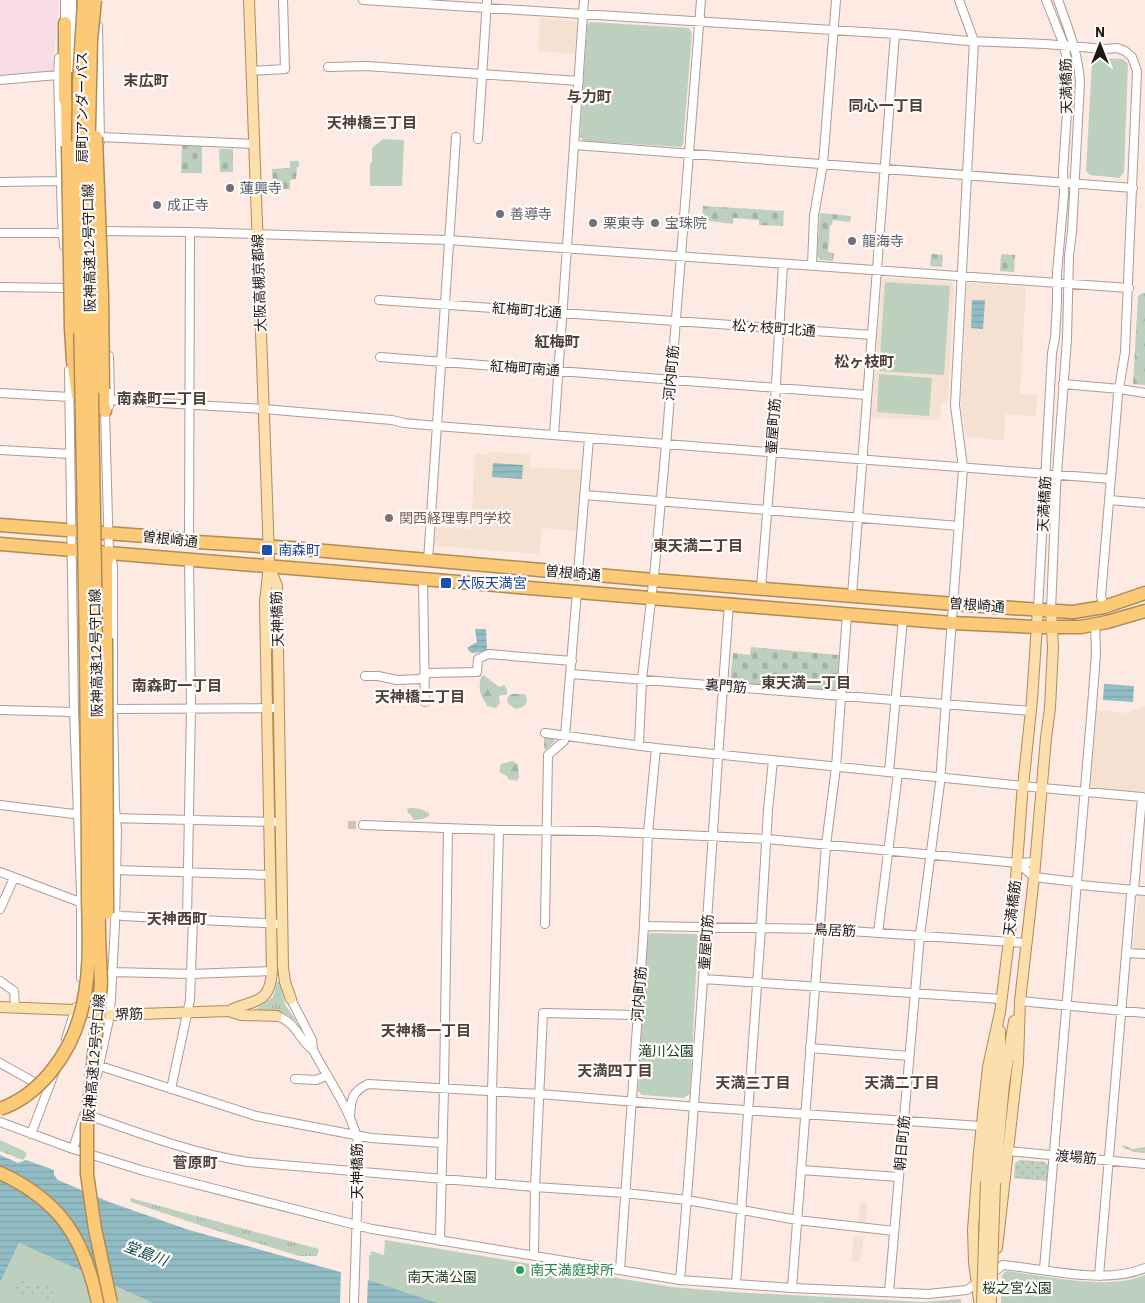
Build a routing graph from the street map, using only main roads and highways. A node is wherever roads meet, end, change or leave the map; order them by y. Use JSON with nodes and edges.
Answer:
{"nodes":[{"id":1,"x":83,"y":0,"type":"edge"},
{"id":2,"x":95,"y":0,"type":"edge"},
{"id":3,"x":249,"y":0,"type":"edge"},
{"id":4,"x":65,"y":23,"type":"road end"},
{"id":5,"x":93,"y":25,"type":"junction"},
{"id":6,"x":108,"y":406,"type":"road end"},
{"id":7,"x":82,"y":413,"type":"junction"},
{"id":8,"x":0,"y":525,"type":"edge"},
{"id":9,"x":0,"y":544,"type":"edge"},
{"id":10,"x":268,"y":547,"type":"junction"},
{"id":11,"x":109,"y":552,"type":"junction"},
{"id":12,"x":269,"y":565,"type":"junction"},
{"id":13,"x":1145,"y":593,"type":"edge"},
{"id":14,"x":1044,"y":610,"type":"junction"},
{"id":15,"x":1145,"y":611,"type":"edge"},
{"id":16,"x":1052,"y":627,"type":"junction"},
{"id":17,"x":1037,"y":628,"type":"junction"},
{"id":18,"x":275,"y":822,"type":"junction"},
{"id":19,"x":272,"y":974,"type":"joint"},
{"id":20,"x":101,"y":984,"type":"junction"},
{"id":21,"x":291,"y":999,"type":"road end"},
{"id":22,"x":1020,"y":1001,"type":"junction"},
{"id":23,"x":0,"y":1007,"type":"edge"},
{"id":24,"x":228,"y":1011,"type":"junction"},
{"id":25,"x":1000,"y":1012,"type":"junction"},
{"id":26,"x":277,"y":1016,"type":"road end"},
{"id":27,"x":0,"y":1109,"type":"edge"},
{"id":28,"x":0,"y":1173,"type":"edge"},
{"id":29,"x":990,"y":1182,"type":"junction"},
{"id":30,"x":98,"y":1303,"type":"edge"},
{"id":31,"x":111,"y":1303,"type":"edge"},
{"id":32,"x":981,"y":1303,"type":"edge"},
{"id":33,"x":991,"y":1303,"type":"edge"}],
"edges":[{"from":1,"to":7,"type":"highway","name":"阪神高速12号守口線","bridge":true},
{"from":2,"to":5,"type":"highway","name":"阪神高速12号守口線","bridge":true},
{"from":3,"to":10,"type":"main road","name":"大阪高槻京都線"},
{"from":4,"to":7,"type":"highway","bridge":true},
{"from":5,"to":6,"type":"highway","bridge":true},
{"from":5,"to":20,"type":"highway","name":"阪神高速12号守口線","bridge":true},
{"from":7,"to":27,"type":"highway","name":"阪神高速12号守口線","bridge":true},
{"from":8,"to":10,"type":"highway","name":"曽根崎通"},
{"from":9,"to":11,"type":"highway","name":"曽根崎通"},
{"from":10,"to":12,"type":"main road","name":"大阪高槻京都線"},
{"from":10,"to":14,"type":"highway","name":"曽根崎通"},
{"from":11,"to":12,"type":"highway","name":"曽根崎通"},
{"from":11,"to":20,"type":"highway","bridge":true},
{"from":12,"to":17,"type":"highway","name":"曽根崎通"},
{"from":12,"to":18,"type":"main road","name":"天神橋筋"},
{"from":12,"to":18,"type":"main road","name":"天神橋筋"},
{"from":13,"to":14,"type":"highway","name":"曽根崎通"},
{"from":14,"to":16,"type":"main road","name":"天満橋筋"},
{"from":14,"to":17,"type":"main road","name":"天満橋筋"},
{"from":15,"to":16,"type":"highway","name":"曽根崎通"},
{"from":16,"to":17,"type":"highway","name":"曽根崎通"},
{"from":16,"to":22,"type":"main road","name":"天満橋筋"},
{"from":17,"to":25,"type":"main road","name":"天満橋筋"},
{"from":18,"to":19,"type":"main road","name":"天神橋筋"},
{"from":18,"to":21,"type":"main road","name":"天神橋筋"},
{"from":19,"to":24,"type":"main road","name":"堺筋"},
{"from":20,"to":31,"type":"highway","name":"阪神高速12号守口線","bridge":true},
{"from":22,"to":29,"type":"main road","name":"天満橋筋"},
{"from":22,"to":33,"type":"main road","name":"天満橋筋"},
{"from":23,"to":24,"type":"main road","name":"堺筋"},
{"from":24,"to":26,"type":"main road","name":"堺筋"},
{"from":25,"to":29,"type":"main road","name":"天満橋筋"},
{"from":25,"to":32,"type":"main road","name":"天満橋筋"},
{"from":28,"to":30,"type":"highway"},
{"from":29,"to":32,"type":"main road","name":"天満橋筋","bridge":true},
{"from":29,"to":33,"type":"main road","name":"天満橋筋","bridge":true}]}
